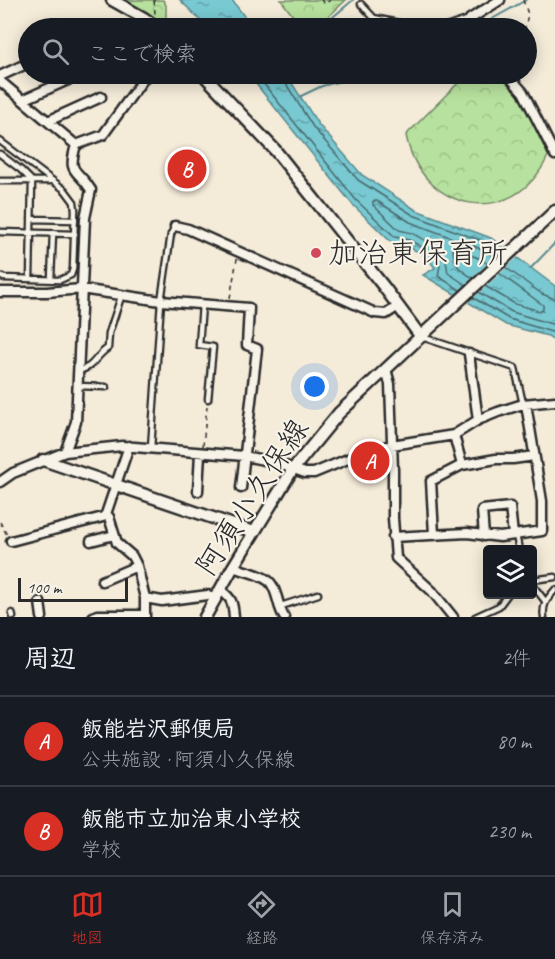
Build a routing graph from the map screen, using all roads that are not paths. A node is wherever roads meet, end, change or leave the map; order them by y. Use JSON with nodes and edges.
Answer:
{"nodes":[{"id":1,"x":112,"y":0,"type":"edge"},
{"id":2,"x":500,"y":0,"type":"edge"},
{"id":3,"x":361,"y":4,"type":"dead end"},
{"id":4,"x":142,"y":18,"type":"edge"},
{"id":5,"x":374,"y":18,"type":"edge"},
{"id":6,"x":479,"y":18,"type":"edge"},
{"id":7,"x":18,"y":68,"type":"edge"},
{"id":8,"x":0,"y":76,"type":"edge"},
{"id":9,"x":0,"y":81,"type":"edge"},
{"id":10,"x":61,"y":84,"type":"edge"},
{"id":11,"x":140,"y":84,"type":"edge"},
{"id":12,"x":212,"y":84,"type":"edge"},
{"id":13,"x":516,"y":84,"type":"edge"},
{"id":14,"x":101,"y":97,"type":"dead end"},
{"id":15,"x":23,"y":100,"type":"junction"},
{"id":16,"x":48,"y":121,"type":"junction"},
{"id":17,"x":0,"y":141,"type":"edge"},
{"id":18,"x":76,"y":145,"type":"junction"},
{"id":19,"x":0,"y":154,"type":"edge"},
{"id":20,"x":555,"y":155,"type":"edge"},
{"id":21,"x":0,"y":181,"type":"edge"},
{"id":22,"x":32,"y":181,"type":"junction"},
{"id":23,"x":53,"y":181,"type":"junction"},
{"id":24,"x":555,"y":211,"type":"edge"},
{"id":25,"x":31,"y":219,"type":"junction"},
{"id":26,"x":75,"y":220,"type":"junction"},
{"id":27,"x":175,"y":226,"type":"joint"},
{"id":28,"x":0,"y":232,"type":"edge"},
{"id":29,"x":31,"y":232,"type":"junction"},
{"id":30,"x":53,"y":233,"type":"junction"},
{"id":31,"x":75,"y":234,"type":"junction"},
{"id":32,"x":0,"y":276,"type":"edge"},
{"id":33,"x":30,"y":279,"type":"junction"},
{"id":34,"x":51,"y":279,"type":"junction"},
{"id":35,"x":81,"y":288,"type":"junction"},
{"id":36,"x":0,"y":292,"type":"edge"},
{"id":37,"x":122,"y":294,"type":"junction"},
{"id":38,"x":162,"y":301,"type":"junction"},
{"id":39,"x":202,"y":305,"type":"junction"},
{"id":40,"x":397,"y":307,"type":"junction"},
{"id":41,"x":421,"y":337,"type":"junction"},
{"id":42,"x":469,"y":354,"type":"junction"},
{"id":43,"x":386,"y":369,"type":"junction"},
{"id":44,"x":78,"y":371,"type":"junction"},
{"id":45,"x":77,"y":386,"type":"junction"},
{"id":46,"x":106,"y":387,"type":"dead end"},
{"id":47,"x":208,"y":399,"type":"road end"},
{"id":48,"x":555,"y":401,"type":"edge"},
{"id":49,"x":524,"y":404,"type":"junction"},
{"id":50,"x":478,"y":420,"type":"junction"},
{"id":51,"x":454,"y":435,"type":"junction"},
{"id":52,"x":392,"y":445,"type":"junction"},
{"id":53,"x":129,"y":446,"type":"junction"},
{"id":54,"x":151,"y":448,"type":"junction"},
{"id":55,"x":66,"y":452,"type":"junction"},
{"id":56,"x":201,"y":453,"type":"junction"},
{"id":57,"x":244,"y":456,"type":"junction"},
{"id":58,"x":534,"y":456,"type":"junction"},
{"id":59,"x":43,"y":460,"type":"junction"},
{"id":60,"x":462,"y":465,"type":"junction"},
{"id":61,"x":293,"y":469,"type":"junction"},
{"id":62,"x":0,"y":482,"type":"edge"},
{"id":63,"x":116,"y":485,"type":"junction"},
{"id":64,"x":241,"y":488,"type":"dead end"},
{"id":65,"x":198,"y":490,"type":"dead end"},
{"id":66,"x":106,"y":514,"type":"junction"},
{"id":67,"x":254,"y":532,"type":"junction"},
{"id":68,"x":434,"y":534,"type":"junction"},
{"id":69,"x":114,"y":535,"type":"junction"},
{"id":70,"x":515,"y":535,"type":"junction"},
{"id":71,"x":484,"y":536,"type":"junction"},
{"id":72,"x":393,"y":537,"type":"junction"},
{"id":73,"x":91,"y":541,"type":"dead end"},
{"id":74,"x":11,"y":542,"type":"road end"},
{"id":75,"x":518,"y":545,"type":"edge"},
{"id":76,"x":137,"y":566,"type":"junction"},
{"id":77,"x":233,"y":567,"type":"junction"},
{"id":78,"x":555,"y":577,"type":"edge"},
{"id":79,"x":102,"y":581,"type":"dead end"},
{"id":80,"x":537,"y":581,"type":"edge"},
{"id":81,"x":537,"y":589,"type":"edge"},
{"id":82,"x":555,"y":590,"type":"edge"},
{"id":83,"x":217,"y":594,"type":"junction"},
{"id":84,"x":318,"y":594,"type":"dead end"},
{"id":85,"x":145,"y":598,"type":"junction"},
{"id":86,"x":504,"y":599,"type":"edge"},
{"id":87,"x":545,"y":601,"type":"junction"},
{"id":88,"x":40,"y":602,"type":"dead end"},
{"id":89,"x":279,"y":607,"type":"junction"},
{"id":90,"x":145,"y":616,"type":"edge"},
{"id":91,"x":42,"y":617,"type":"edge"},
{"id":92,"x":93,"y":617,"type":"edge"},
{"id":93,"x":205,"y":617,"type":"edge"},
{"id":94,"x":234,"y":617,"type":"edge"},
{"id":95,"x":284,"y":617,"type":"edge"},
{"id":96,"x":453,"y":617,"type":"edge"},
{"id":97,"x":475,"y":617,"type":"edge"},
{"id":98,"x":544,"y":617,"type":"edge"}],
"edges":[{"from":1,"to":4,"type":"street"},
{"from":2,"to":6,"type":"street"},
{"from":3,"to":5,"type":"lane"},
{"from":7,"to":8,"type":"street"},
{"from":9,"to":15,"type":"street"},
{"from":10,"to":15,"type":"street"},
{"from":11,"to":18,"type":"street"},
{"from":12,"to":40,"type":"street"},
{"from":13,"to":20,"type":"street"},
{"from":14,"to":16,"type":"street"},
{"from":15,"to":16,"type":"street"},
{"from":16,"to":18,"type":"street"},
{"from":17,"to":23,"type":"lane"},
{"from":18,"to":35,"type":"street"},
{"from":19,"to":22,"type":"lane"},
{"from":21,"to":22,"type":"lane"},
{"from":22,"to":23,"type":"lane"},
{"from":22,"to":25,"type":"lane"},
{"from":23,"to":26,"type":"lane"},
{"from":24,"to":41,"type":"street","name":"阿須小久保線"},
{"from":25,"to":26,"type":"lane"},
{"from":25,"to":29,"type":"lane"},
{"from":26,"to":31,"type":"lane"},
{"from":27,"to":38,"type":"lane"},
{"from":27,"to":40,"type":"street"},
{"from":28,"to":29,"type":"lane"},
{"from":29,"to":30,"type":"lane"},
{"from":29,"to":33,"type":"lane"},
{"from":30,"to":31,"type":"lane"},
{"from":30,"to":34,"type":"lane"},
{"from":31,"to":34,"type":"lane"},
{"from":32,"to":33,"type":"lane"},
{"from":33,"to":34,"type":"lane"},
{"from":35,"to":36,"type":"street"},
{"from":35,"to":37,"type":"street"},
{"from":35,"to":44,"type":"street"},
{"from":37,"to":38,"type":"street"},
{"from":37,"to":44,"type":"lane"},
{"from":38,"to":39,"type":"street"},
{"from":38,"to":54,"type":"lane"},
{"from":39,"to":47,"type":"lane"},
{"from":39,"to":57,"type":"street"},
{"from":40,"to":41,"type":"street"},
{"from":41,"to":42,"type":"lane"},
{"from":41,"to":43,"type":"street","name":"阿須小久保線"},
{"from":42,"to":49,"type":"lane"},
{"from":42,"to":50,"type":"street"},
{"from":43,"to":52,"type":"street"},
{"from":43,"to":61,"type":"street","name":"阿須小久保線"},
{"from":44,"to":45,"type":"street"},
{"from":45,"to":46,"type":"lane"},
{"from":45,"to":55,"type":"street"},
{"from":48,"to":49,"type":"street"},
{"from":49,"to":50,"type":"street"},
{"from":49,"to":58,"type":"street"},
{"from":50,"to":51,"type":"street"},
{"from":51,"to":52,"type":"street"},
{"from":51,"to":60,"type":"street"},
{"from":52,"to":61,"type":"street"},
{"from":52,"to":72,"type":"street"},
{"from":53,"to":54,"type":"street"},
{"from":53,"to":55,"type":"street"},
{"from":53,"to":63,"type":"street"},
{"from":54,"to":56,"type":"street"},
{"from":55,"to":59,"type":"street"},
{"from":56,"to":57,"type":"street"},
{"from":56,"to":65,"type":"street"},
{"from":57,"to":61,"type":"street"},
{"from":57,"to":64,"type":"street"},
{"from":58,"to":60,"type":"street"},
{"from":58,"to":70,"type":"street"},
{"from":59,"to":62,"type":"street"},
{"from":59,"to":63,"type":"street"},
{"from":60,"to":68,"type":"street"},
{"from":61,"to":67,"type":"street","name":"阿須小久保線"},
{"from":63,"to":66,"type":"street"},
{"from":63,"to":67,"type":"street"},
{"from":66,"to":69,"type":"street"},
{"from":66,"to":74,"type":"street"},
{"from":67,"to":77,"type":"street","name":"阿須小久保線"},
{"from":68,"to":71,"type":"street"},
{"from":68,"to":72,"type":"street"},
{"from":69,"to":73,"type":"street"},
{"from":69,"to":76,"type":"street"},
{"from":70,"to":71,"type":"street"},
{"from":70,"to":71,"type":"street"},
{"from":70,"to":75,"type":"lane"},
{"from":72,"to":96,"type":"street"},
{"from":76,"to":79,"type":"street"},
{"from":76,"to":85,"type":"street"},
{"from":77,"to":83,"type":"street","name":"阿須小久保線"},
{"from":77,"to":89,"type":"street"},
{"from":78,"to":80,"type":"lane"},
{"from":81,"to":87,"type":"lane"},
{"from":82,"to":87,"type":"lane"},
{"from":83,"to":85,"type":"street"},
{"from":83,"to":93,"type":"street","name":"阿須小久保線"},
{"from":83,"to":94,"type":"street"},
{"from":84,"to":89,"type":"lane"},
{"from":85,"to":90,"type":"street"},
{"from":86,"to":97,"type":"lane"},
{"from":87,"to":98,"type":"lane"},
{"from":88,"to":91,"type":"street"},
{"from":89,"to":95,"type":"street"},
{"from":90,"to":92,"type":"street"}]}
